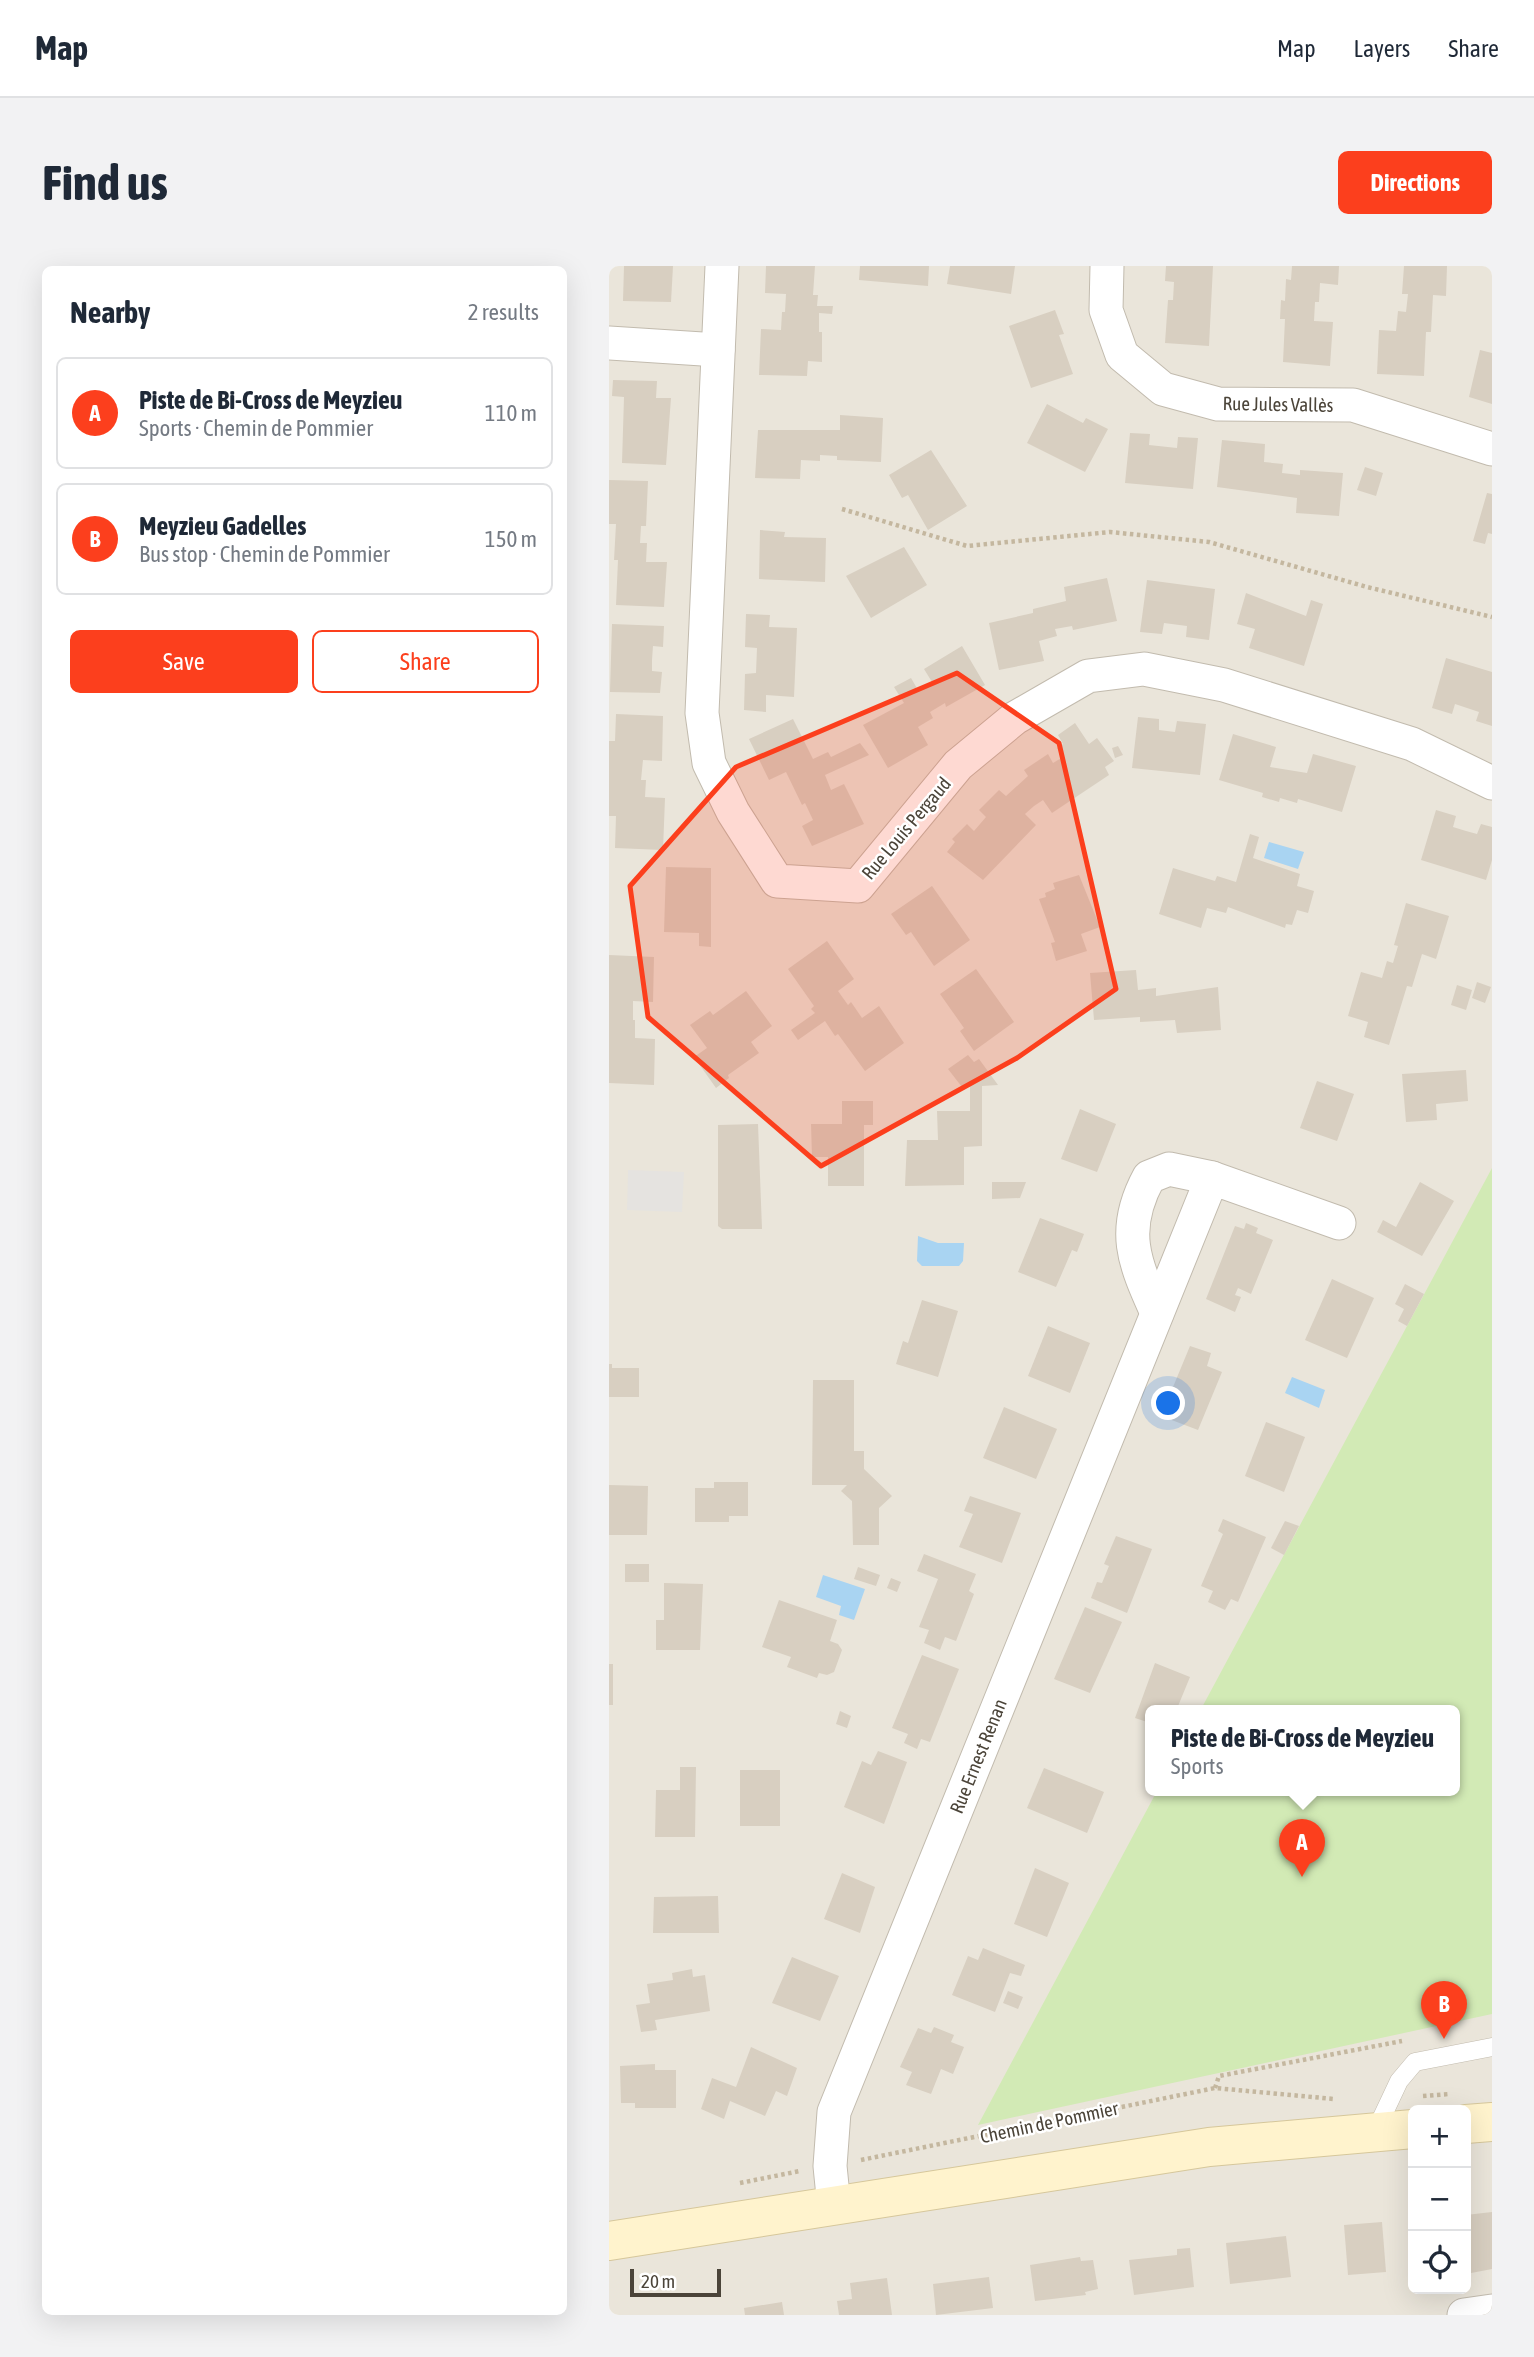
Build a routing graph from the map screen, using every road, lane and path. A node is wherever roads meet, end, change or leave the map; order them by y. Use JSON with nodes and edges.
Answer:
{"nodes":[{"id":1,"x":722,"y":266,"type":"edge"},
{"id":2,"x":1107,"y":266,"type":"edge"},
{"id":3,"x":609,"y":343,"type":"edge"},
{"id":4,"x":718,"y":350,"type":"junction"},
{"id":5,"x":1492,"y":449,"type":"edge"},
{"id":6,"x":842,"y":509,"type":"dead end"},
{"id":7,"x":1492,"y":617,"type":"edge"},
{"id":8,"x":1492,"y":783,"type":"edge"},
{"id":9,"x":1212,"y":1178,"type":"junction"},
{"id":10,"x":1339,"y":1223,"type":"dead end"},
{"id":11,"x":1157,"y":1313,"type":"junction"},
{"id":12,"x":1410,"y":2039,"type":"dead end"},
{"id":13,"x":1492,"y":2046,"type":"edge"},
{"id":14,"x":1215,"y":2088,"type":"junction"},
{"id":15,"x":1338,"y":2100,"type":"dead end"},
{"id":16,"x":1408,"y":2113,"type":"edge"},
{"id":17,"x":1471,"y":2113,"type":"edge"},
{"id":18,"x":1382,"y":2115,"type":"junction"},
{"id":19,"x":1492,"y":2122,"type":"edge"},
{"id":20,"x":1408,"y":2127,"type":"edge"},
{"id":21,"x":830,"y":2166,"type":"junction"},
{"id":22,"x":727,"y":2185,"type":"dead end"},
{"id":23,"x":834,"y":2206,"type":"junction"},
{"id":24,"x":609,"y":2241,"type":"edge"},
{"id":25,"x":1492,"y":2311,"type":"edge"},
{"id":26,"x":1464,"y":2315,"type":"edge"}],
"edges":[{"from":1,"to":4,"type":"street","name":"Rue Louis Pergaud"},
{"from":2,"to":5,"type":"street","name":"Rue Jules Vallès"},
{"from":3,"to":4,"type":"street"},
{"from":4,"to":8,"type":"street","name":"Rue Louis Pergaud"},
{"from":6,"to":7,"type":"path"},
{"from":9,"to":10,"type":"street"},
{"from":9,"to":11,"type":"street","name":"Rue Ernest Renan"},
{"from":9,"to":11,"type":"street"},
{"from":11,"to":21,"type":"street","name":"Rue Ernest Renan"},
{"from":12,"to":14,"type":"path"},
{"from":13,"to":18,"type":"lane"},
{"from":14,"to":15,"type":"path","name":"Chemin de Pommier"},
{"from":14,"to":21,"type":"path","name":"Chemin de Pommier"},
{"from":16,"to":18,"type":"path"},
{"from":17,"to":19,"type":"street"},
{"from":18,"to":20,"type":"street"},
{"from":18,"to":23,"type":"street"},
{"from":21,"to":22,"type":"path","name":"Chemin de Pommier"},
{"from":21,"to":23,"type":"street","name":"Rue Ernest Renan"},
{"from":23,"to":24,"type":"street"},
{"from":25,"to":26,"type":"street"}]}
